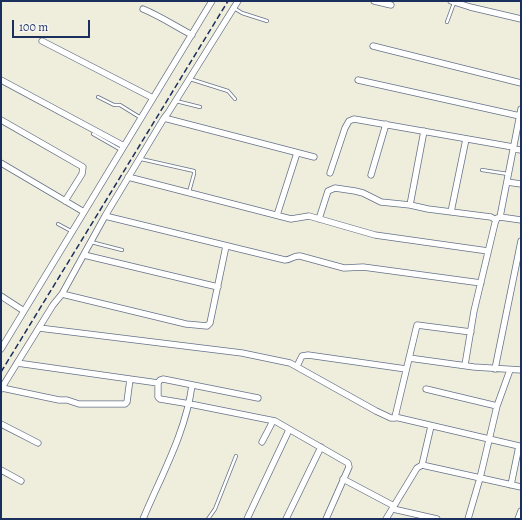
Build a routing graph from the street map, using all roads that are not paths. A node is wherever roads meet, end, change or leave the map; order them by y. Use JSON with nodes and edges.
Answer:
{"nodes":[{"id":1,"x":212,"y":1,"type":"edge"},
{"id":2,"x":238,"y":1,"type":"edge"},
{"id":3,"x":374,"y":1,"type":"edge"},
{"id":4,"x":453,"y":2,"type":"edge"},
{"id":5,"x":471,"y":4,"type":"edge"},
{"id":6,"x":391,"y":5,"type":"dead end"},
{"id":7,"x":233,"y":8,"type":"junction"},
{"id":8,"x":143,"y":9,"type":"dead end"},
{"id":9,"x":521,"y":20,"type":"edge"},
{"id":10,"x":267,"y":21,"type":"dead end"},
{"id":11,"x":447,"y":22,"type":"dead end"},
{"id":12,"x":192,"y":34,"type":"junction"},
{"id":13,"x":42,"y":41,"type":"dead end"},
{"id":14,"x":373,"y":46,"type":"dead end"},
{"id":15,"x":190,"y":79,"type":"junction"},
{"id":16,"x":1,"y":80,"type":"edge"},
{"id":17,"x":358,"y":80,"type":"dead end"},
{"id":18,"x":521,"y":83,"type":"edge"},
{"id":19,"x":98,"y":97,"type":"dead end"},
{"id":20,"x":154,"y":98,"type":"junction"},
{"id":21,"x":235,"y":99,"type":"dead end"},
{"id":22,"x":176,"y":101,"type":"junction"},
{"id":23,"x":200,"y":107,"type":"dead end"},
{"id":24,"x":521,"y":109,"type":"edge"},
{"id":25,"x":520,"y":116,"type":"junction"},
{"id":26,"x":141,"y":118,"type":"junction"},
{"id":27,"x":164,"y":118,"type":"junction"},
{"id":28,"x":1,"y":120,"type":"edge"},
{"id":29,"x":386,"y":124,"type":"junction"},
{"id":30,"x":424,"y":131,"type":"junction"},
{"id":31,"x":93,"y":134,"type":"dead end"},
{"id":32,"x":466,"y":139,"type":"junction"},
{"id":33,"x":123,"y":148,"type":"junction"},
{"id":34,"x":513,"y":148,"type":"junction"},
{"id":35,"x":521,"y":150,"type":"edge"},
{"id":36,"x":297,"y":153,"type":"junction"},
{"id":37,"x":314,"y":157,"type":"dead end"},
{"id":38,"x":140,"y":159,"type":"junction"},
{"id":39,"x":1,"y":163,"type":"edge"},
{"id":40,"x":482,"y":170,"type":"dead end"},
{"id":41,"x":330,"y":173,"type":"dead end"},
{"id":42,"x":508,"y":174,"type":"junction"},
{"id":43,"x":371,"y":175,"type":"dead end"},
{"id":44,"x":128,"y":177,"type":"junction"},
{"id":45,"x":506,"y":182,"type":"junction"},
{"id":46,"x":521,"y":184,"type":"edge"},
{"id":47,"x":189,"y":192,"type":"junction"},
{"id":48,"x":65,"y":201,"type":"junction"},
{"id":49,"x":410,"y":205,"type":"junction"},
{"id":50,"x":84,"y":212,"type":"junction"},
{"id":51,"x":451,"y":212,"type":"junction"},
{"id":52,"x":277,"y":215,"type":"junction"},
{"id":53,"x":105,"y":216,"type":"junction"},
{"id":54,"x":498,"y":218,"type":"junction"},
{"id":55,"x":319,"y":219,"type":"junction"},
{"id":56,"x":521,"y":220,"type":"edge"},
{"id":57,"x":58,"y":224,"type":"dead end"},
{"id":58,"x":71,"y":231,"type":"junction"},
{"id":59,"x":521,"y":241,"type":"edge"},
{"id":60,"x":91,"y":242,"type":"junction"},
{"id":61,"x":226,"y":246,"type":"junction"},
{"id":62,"x":122,"y":250,"type":"dead end"},
{"id":63,"x":488,"y":252,"type":"junction"},
{"id":64,"x":84,"y":255,"type":"junction"},
{"id":65,"x":481,"y":283,"type":"junction"},
{"id":66,"x":218,"y":287,"type":"junction"},
{"id":67,"x":62,"y":294,"type":"junction"},
{"id":68,"x":1,"y":296,"type":"edge"},
{"id":69,"x":24,"y":311,"type":"junction"},
{"id":70,"x":39,"y":328,"type":"junction"},
{"id":71,"x":471,"y":332,"type":"junction"},
{"id":72,"x":1,"y":349,"type":"edge"},
{"id":73,"x":409,"y":358,"type":"junction"},
{"id":74,"x":17,"y":363,"type":"junction"},
{"id":75,"x":465,"y":365,"type":"junction"},
{"id":76,"x":297,"y":366,"type":"junction"},
{"id":77,"x":495,"y":368,"type":"junction"},
{"id":78,"x":406,"y":369,"type":"junction"},
{"id":79,"x":510,"y":370,"type":"junction"},
{"id":80,"x":521,"y":370,"type":"edge"},
{"id":81,"x":130,"y":379,"type":"junction"},
{"id":82,"x":158,"y":383,"type":"junction"},
{"id":83,"x":192,"y":386,"type":"junction"},
{"id":84,"x":1,"y":389,"type":"edge"},
{"id":85,"x":426,"y":389,"type":"dead end"},
{"id":86,"x":258,"y":398,"type":"dead end"},
{"id":87,"x":190,"y":404,"type":"junction"},
{"id":88,"x":497,"y":406,"type":"junction"},
{"id":89,"x":395,"y":418,"type":"junction"},
{"id":90,"x":273,"y":420,"type":"junction"},
{"id":91,"x":1,"y":424,"type":"edge"},
{"id":92,"x":431,"y":426,"type":"junction"},
{"id":93,"x":289,"y":430,"type":"junction"},
{"id":94,"x":489,"y":439,"type":"junction"},
{"id":95,"x":262,"y":442,"type":"dead end"},
{"id":96,"x":38,"y":443,"type":"dead end"},
{"id":97,"x":321,"y":447,"type":"junction"},
{"id":98,"x":236,"y":456,"type":"dead end"},
{"id":99,"x":422,"y":465,"type":"junction"},
{"id":100,"x":1,"y":470,"type":"edge"},
{"id":101,"x":480,"y":478,"type":"junction"},
{"id":102,"x":343,"y":479,"type":"junction"},
{"id":103,"x":21,"y":481,"type":"dead end"},
{"id":104,"x":511,"y":485,"type":"junction"},
{"id":105,"x":521,"y":487,"type":"edge"},
{"id":106,"x":393,"y":508,"type":"junction"},
{"id":107,"x":521,"y":511,"type":"edge"},
{"id":108,"x":143,"y":519,"type":"edge"},
{"id":109,"x":208,"y":519,"type":"edge"},
{"id":110,"x":246,"y":519,"type":"edge"},
{"id":111,"x":286,"y":519,"type":"edge"},
{"id":112,"x":326,"y":519,"type":"edge"},
{"id":113,"x":386,"y":519,"type":"edge"},
{"id":114,"x":437,"y":519,"type":"edge"},
{"id":115,"x":468,"y":519,"type":"edge"},
{"id":116,"x":518,"y":519,"type":"edge"}],
"edges":[{"from":1,"to":12,"type":"street"},
{"from":2,"to":7,"type":"street"},
{"from":3,"to":6,"type":"street"},
{"from":4,"to":5,"type":"street"},
{"from":4,"to":11,"type":"lane"},
{"from":5,"to":9,"type":"street"},
{"from":7,"to":10,"type":"lane"},
{"from":7,"to":15,"type":"street"},
{"from":8,"to":12,"type":"street"},
{"from":12,"to":20,"type":"street"},
{"from":13,"to":20,"type":"street"},
{"from":14,"to":18,"type":"street"},
{"from":15,"to":21,"type":"lane"},
{"from":15,"to":22,"type":"street"},
{"from":16,"to":33,"type":"street"},
{"from":17,"to":25,"type":"street"},
{"from":19,"to":26,"type":"lane"},
{"from":20,"to":26,"type":"street"},
{"from":22,"to":23,"type":"lane"},
{"from":22,"to":27,"type":"street"},
{"from":24,"to":25,"type":"street"},
{"from":25,"to":34,"type":"street"},
{"from":26,"to":33,"type":"street"},
{"from":27,"to":36,"type":"street"},
{"from":27,"to":38,"type":"street"},
{"from":28,"to":48,"type":"street"},
{"from":29,"to":30,"type":"street"},
{"from":29,"to":41,"type":"street"},
{"from":29,"to":43,"type":"street"},
{"from":30,"to":32,"type":"street"},
{"from":30,"to":49,"type":"street"},
{"from":31,"to":33,"type":"lane"},
{"from":32,"to":34,"type":"street"},
{"from":32,"to":51,"type":"street"},
{"from":33,"to":50,"type":"street"},
{"from":34,"to":35,"type":"street"},
{"from":34,"to":42,"type":"street"},
{"from":36,"to":37,"type":"street"},
{"from":36,"to":52,"type":"street"},
{"from":38,"to":44,"type":"street"},
{"from":38,"to":47,"type":"lane"},
{"from":39,"to":48,"type":"street"},
{"from":40,"to":42,"type":"lane"},
{"from":42,"to":45,"type":"street"},
{"from":44,"to":47,"type":"street"},
{"from":44,"to":53,"type":"street"},
{"from":45,"to":46,"type":"street"},
{"from":45,"to":54,"type":"street"},
{"from":47,"to":52,"type":"street"},
{"from":48,"to":50,"type":"street"},
{"from":49,"to":51,"type":"street"},
{"from":49,"to":55,"type":"street"},
{"from":50,"to":58,"type":"street"},
{"from":51,"to":54,"type":"street"},
{"from":52,"to":55,"type":"street"},
{"from":53,"to":60,"type":"street"},
{"from":53,"to":61,"type":"street"},
{"from":54,"to":56,"type":"street"},
{"from":54,"to":63,"type":"street"},
{"from":55,"to":63,"type":"street"},
{"from":57,"to":58,"type":"lane"},
{"from":58,"to":69,"type":"street"},
{"from":59,"to":77,"type":"street"},
{"from":60,"to":62,"type":"lane"},
{"from":60,"to":64,"type":"street"},
{"from":61,"to":65,"type":"street"},
{"from":61,"to":66,"type":"street"},
{"from":63,"to":65,"type":"street"},
{"from":64,"to":66,"type":"street"},
{"from":64,"to":67,"type":"street"},
{"from":65,"to":71,"type":"street"},
{"from":66,"to":67,"type":"street"},
{"from":67,"to":70,"type":"street"},
{"from":68,"to":69,"type":"street"},
{"from":69,"to":72,"type":"street"},
{"from":70,"to":74,"type":"street"},
{"from":70,"to":76,"type":"street"},
{"from":71,"to":73,"type":"street"},
{"from":71,"to":75,"type":"street"},
{"from":73,"to":75,"type":"street"},
{"from":73,"to":78,"type":"street"},
{"from":74,"to":81,"type":"street"},
{"from":74,"to":84,"type":"street"},
{"from":75,"to":77,"type":"street"},
{"from":76,"to":78,"type":"street"},
{"from":76,"to":89,"type":"street"},
{"from":77,"to":79,"type":"street"},
{"from":78,"to":89,"type":"street"},
{"from":79,"to":80,"type":"street"},
{"from":79,"to":88,"type":"street"},
{"from":81,"to":82,"type":"street"},
{"from":81,"to":84,"type":"street"},
{"from":82,"to":83,"type":"street"},
{"from":82,"to":87,"type":"street"},
{"from":83,"to":86,"type":"street"},
{"from":83,"to":87,"type":"street"},
{"from":85,"to":88,"type":"street"},
{"from":87,"to":90,"type":"street"},
{"from":87,"to":108,"type":"street"},
{"from":88,"to":94,"type":"street"},
{"from":89,"to":92,"type":"street"},
{"from":90,"to":93,"type":"street"},
{"from":90,"to":95,"type":"street"},
{"from":91,"to":96,"type":"street"},
{"from":92,"to":94,"type":"street"},
{"from":92,"to":99,"type":"street"},
{"from":93,"to":97,"type":"street"},
{"from":93,"to":110,"type":"street"},
{"from":94,"to":101,"type":"street"},
{"from":94,"to":104,"type":"street"},
{"from":97,"to":102,"type":"street"},
{"from":97,"to":111,"type":"street"},
{"from":98,"to":109,"type":"lane"},
{"from":99,"to":101,"type":"street"},
{"from":99,"to":106,"type":"street"},
{"from":100,"to":103,"type":"street"},
{"from":101,"to":104,"type":"street"},
{"from":101,"to":115,"type":"street"},
{"from":102,"to":106,"type":"street"},
{"from":102,"to":112,"type":"street"},
{"from":104,"to":105,"type":"street"},
{"from":106,"to":113,"type":"street"},
{"from":106,"to":114,"type":"street"},
{"from":107,"to":116,"type":"street"}]}
